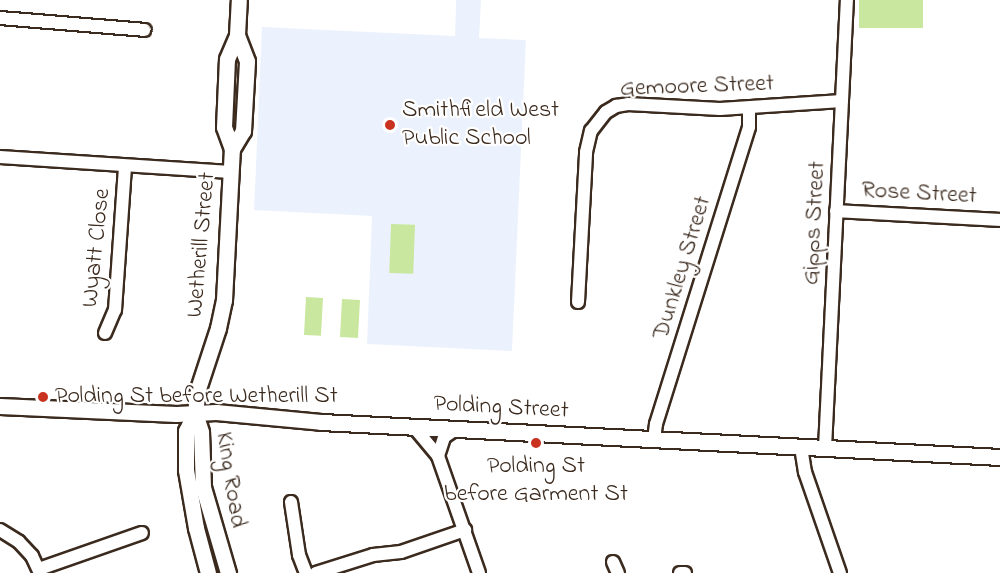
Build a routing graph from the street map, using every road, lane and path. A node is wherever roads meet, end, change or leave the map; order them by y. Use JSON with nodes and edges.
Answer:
{"nodes":[{"id":1,"x":239,"y":0,"type":"edge"},
{"id":2,"x":847,"y":0,"type":"edge"},
{"id":3,"x":0,"y":18,"type":"edge"},
{"id":4,"x":145,"y":30,"type":"dead end"},
{"id":5,"x":842,"y":101,"type":"junction"},
{"id":6,"x":749,"y":108,"type":"junction"},
{"id":7,"x":0,"y":157,"type":"edge"},
{"id":8,"x":125,"y":166,"type":"junction"},
{"id":9,"x":231,"y":172,"type":"junction"},
{"id":10,"x":837,"y":211,"type":"junction"},
{"id":11,"x":1000,"y":220,"type":"edge"},
{"id":12,"x":579,"y":302,"type":"dead end"},
{"id":13,"x":105,"y":333,"type":"dead end"},
{"id":14,"x":0,"y":406,"type":"edge"},
{"id":15,"x":195,"y":413,"type":"junction"},
{"id":16,"x":413,"y":426,"type":"junction"},
{"id":17,"x":456,"y":429,"type":"junction"},
{"id":18,"x":654,"y":440,"type":"junction"},
{"id":19,"x":801,"y":447,"type":"junction"},
{"id":20,"x":825,"y":448,"type":"junction"},
{"id":21,"x":438,"y":456,"type":"junction"},
{"id":22,"x":1000,"y":457,"type":"edge"},
{"id":23,"x":291,"y":502,"type":"dead end"},
{"id":24,"x":0,"y":530,"type":"edge"},
{"id":25,"x":465,"y":530,"type":"junction"},
{"id":26,"x":142,"y":533,"type":"dead end"},
{"id":27,"x":39,"y":571,"type":"edge"},
{"id":28,"x":208,"y":573,"type":"edge"},
{"id":29,"x":228,"y":573,"type":"edge"},
{"id":30,"x":306,"y":573,"type":"edge"},
{"id":31,"x":316,"y":573,"type":"edge"},
{"id":32,"x":479,"y":573,"type":"edge"},
{"id":33,"x":840,"y":573,"type":"edge"}],
"edges":[{"from":1,"to":9,"type":"main road","name":"Wetherill Street"},
{"from":2,"to":5,"type":"street","name":"Gipps Street"},
{"from":3,"to":4,"type":"street"},
{"from":5,"to":6,"type":"street","name":"Gemoore Street"},
{"from":5,"to":10,"type":"street","name":"Gipps Street"},
{"from":6,"to":12,"type":"street","name":"Gemoore Street"},
{"from":6,"to":18,"type":"street","name":"Dunkley Street"},
{"from":7,"to":8,"type":"street"},
{"from":8,"to":9,"type":"street"},
{"from":8,"to":13,"type":"street","name":"Wyatt Close"},
{"from":9,"to":15,"type":"main road","name":"Wetherill Street"},
{"from":10,"to":11,"type":"street","name":"Rose Street"},
{"from":10,"to":20,"type":"street","name":"Gipps Street"},
{"from":14,"to":15,"type":"main road","name":"Polding Street"},
{"from":15,"to":16,"type":"main road","name":"Polding Street"},
{"from":15,"to":28,"type":"main road","name":"King Road"},
{"from":15,"to":29,"type":"main road","name":"King Road"},
{"from":16,"to":17,"type":"main road","name":"Polding Street"},
{"from":16,"to":21,"type":"street"},
{"from":17,"to":18,"type":"main road","name":"Polding Street"},
{"from":17,"to":21,"type":"street"},
{"from":18,"to":19,"type":"main road","name":"Polding Street"},
{"from":19,"to":20,"type":"main road","name":"Polding Street"},
{"from":19,"to":33,"type":"street"},
{"from":20,"to":22,"type":"main road","name":"Polding Street"},
{"from":21,"to":25,"type":"street"},
{"from":23,"to":30,"type":"street"},
{"from":24,"to":27,"type":"street"},
{"from":25,"to":31,"type":"street"},
{"from":25,"to":32,"type":"street"},
{"from":26,"to":27,"type":"street"}]}
